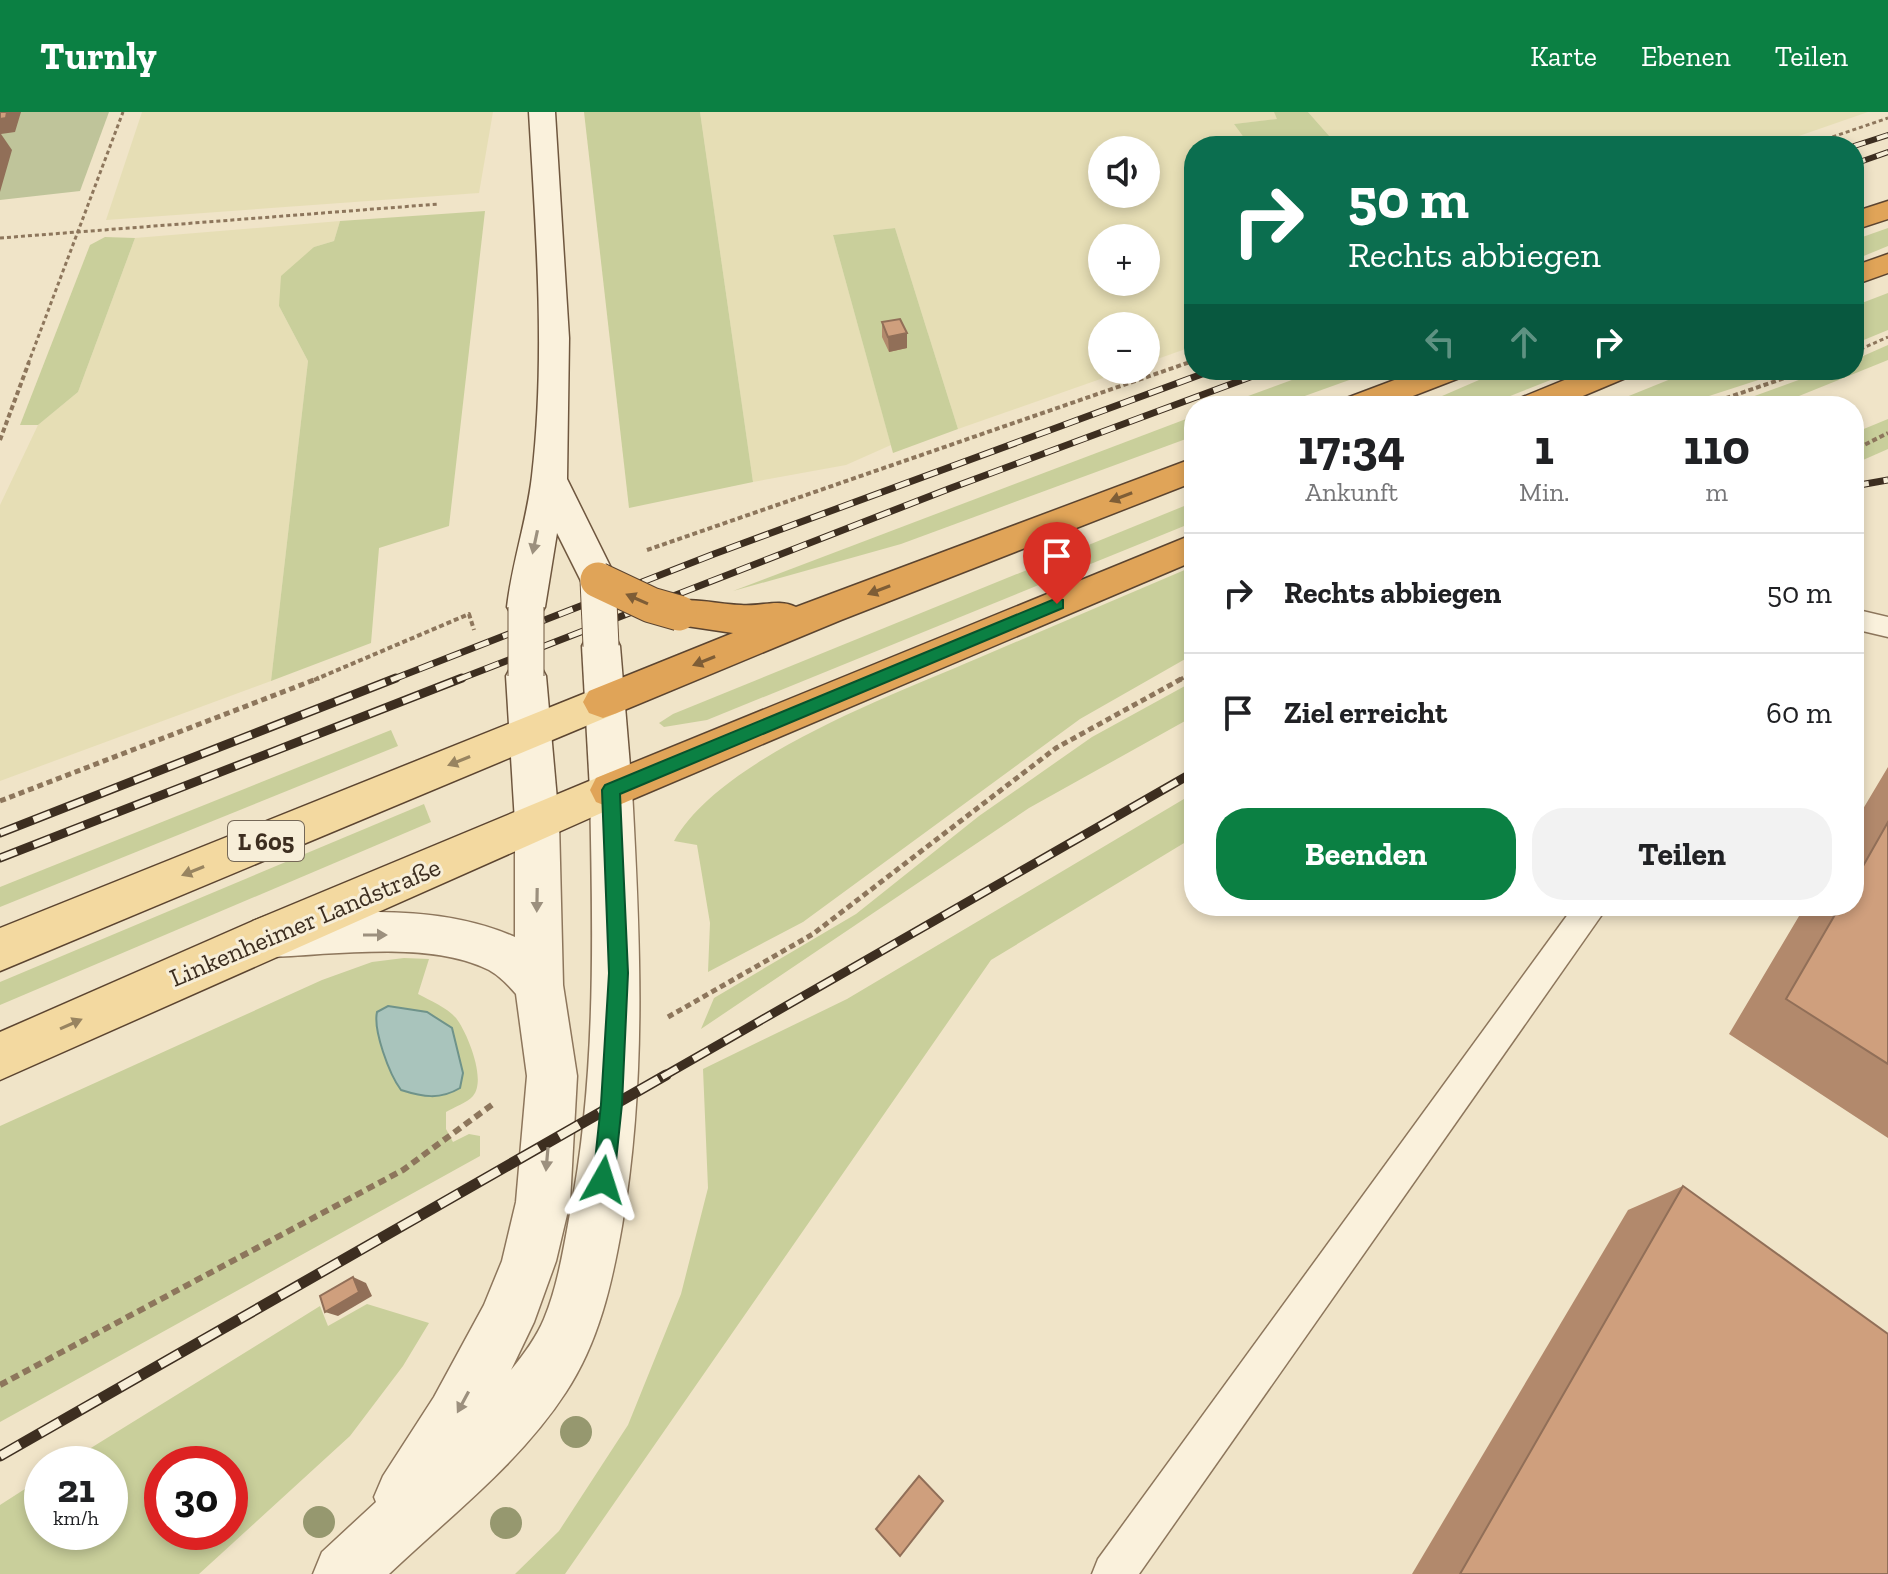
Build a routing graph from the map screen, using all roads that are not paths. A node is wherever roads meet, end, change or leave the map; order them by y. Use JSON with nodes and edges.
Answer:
{"nodes":[{"id":1,"x":542,"y":112,"type":"edge"},
{"id":2,"x":1888,"y":209,"type":"edge"},
{"id":3,"x":1864,"y":218,"type":"edge"},
{"id":4,"x":1888,"y":263,"type":"edge"},
{"id":5,"x":1864,"y":272,"type":"edge"},
{"id":6,"x":1425,"y":380,"type":"edge"},
{"id":7,"x":1593,"y":380,"type":"edge"},
{"id":8,"x":1382,"y":396,"type":"edge"},
{"id":9,"x":1554,"y":396,"type":"edge"},
{"id":10,"x":1184,"y":473,"type":"edge"},
{"id":11,"x":549,"y":478,"type":"junction"},
{"id":12,"x":1184,"y":551,"type":"edge"},
{"id":13,"x":598,"y":580,"type":"junction"},
{"id":14,"x":828,"y":610,"type":"junction"},
{"id":15,"x":1864,"y":621,"type":"edge"},
{"id":16,"x":1888,"y":627,"type":"edge"},
{"id":17,"x":603,"y":702,"type":"junction"},
{"id":18,"x":532,"y":732,"type":"junction"},
{"id":19,"x":611,"y":790,"type":"junction"},
{"id":20,"x":537,"y":822,"type":"junction"},
{"id":21,"x":1585,"y":916,"type":"edge"},
{"id":22,"x":269,"y":936,"type":"junction"},
{"id":23,"x":0,"y":950,"type":"edge"},
{"id":24,"x":539,"y":985,"type":"junction"},
{"id":25,"x":0,"y":1056,"type":"edge"},
{"id":26,"x":359,"y":1559,"type":"edge"},
{"id":27,"x":1113,"y":1574,"type":"edge"}],
"edges":[{"from":1,"to":11,"type":"main road"},
{"from":2,"to":3,"type":"highway"},
{"from":4,"to":5,"type":"highway"},
{"from":6,"to":8,"type":"highway"},
{"from":7,"to":9,"type":"highway"},
{"from":10,"to":14,"type":"highway","number":"L 605","one_way":true},
{"from":11,"to":13,"type":"main road"},
{"from":11,"to":18,"type":"main road","one_way":true,"bridge":true},
{"from":12,"to":19,"type":"highway"},
{"from":14,"to":13,"type":"highway","one_way":true,"bridge":true},
{"from":13,"to":17,"type":"main road","bridge":true},
{"from":14,"to":17,"type":"highway","number":"L 605","one_way":true},
{"from":15,"to":16,"type":"lane"},
{"from":17,"to":18,"type":"main road","number":"L 605"},
{"from":17,"to":19,"type":"main road"},
{"from":18,"to":20,"type":"main road"},
{"from":18,"to":23,"type":"main road","number":"L 605","one_way":true},
{"from":19,"to":20,"type":"main road","name":"Linkenheimer Landstraße"},
{"from":19,"to":26,"type":"main road"},
{"from":20,"to":22,"type":"main road","name":"Linkenheimer Landstraße"},
{"from":20,"to":24,"type":"main road","one_way":true},
{"from":21,"to":27,"type":"lane"},
{"from":22,"to":24,"type":"main road","one_way":true},
{"from":25,"to":22,"type":"main road","name":"Linkenheimer Landstraße","one_way":true},
{"from":24,"to":26,"type":"main road","one_way":true}]}
